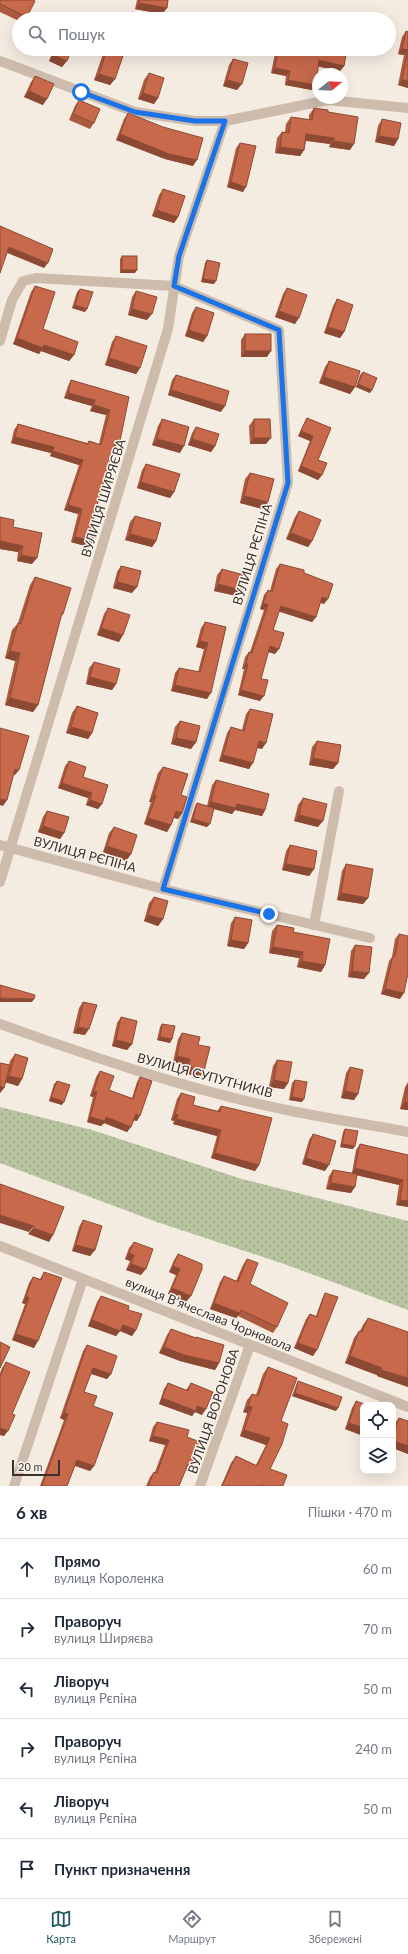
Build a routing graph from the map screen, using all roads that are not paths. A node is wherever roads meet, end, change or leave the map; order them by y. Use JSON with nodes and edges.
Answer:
{"nodes":[{"id":1,"x":0,"y":61,"type":"edge"},
{"id":2,"x":408,"y":108,"type":"edge"},
{"id":3,"x":225,"y":121,"type":"junction"},
{"id":4,"x":174,"y":286,"type":"junction"},
{"id":5,"x":0,"y":341,"type":"edge"},
{"id":6,"x":340,"y":791,"type":"dead end"},
{"id":7,"x":0,"y":845,"type":"edge"},
{"id":8,"x":10,"y":848,"type":"junction"},
{"id":9,"x":0,"y":882,"type":"edge"},
{"id":10,"x":163,"y":889,"type":"junction"},
{"id":11,"x":314,"y":925,"type":"junction"},
{"id":12,"x":370,"y":938,"type":"dead end"},
{"id":13,"x":0,"y":1024,"type":"edge"},
{"id":14,"x":408,"y":1132,"type":"edge"},
{"id":15,"x":0,"y":1246,"type":"edge"},
{"id":16,"x":83,"y":1279,"type":"junction"},
{"id":17,"x":250,"y":1345,"type":"junction"},
{"id":18,"x":408,"y":1407,"type":"edge"},
{"id":19,"x":14,"y":1486,"type":"edge"},
{"id":20,"x":200,"y":1486,"type":"edge"}],
"edges":[{"from":1,"to":3,"type":"street"},
{"from":2,"to":3,"type":"street"},
{"from":3,"to":4,"type":"street","name":"ВУЛИЦЯ ШИРЯЄВА"},
{"from":4,"to":5,"type":"street"},
{"from":4,"to":8,"type":"street","name":"ВУЛИЦЯ ШИРЯЄВА"},
{"from":4,"to":10,"type":"street","name":"ВУЛИЦЯ РЄПІНА"},
{"from":6,"to":11,"type":"street"},
{"from":7,"to":8,"type":"street","name":"ВУЛИЦЯ РЄПІНА"},
{"from":8,"to":9,"type":"street","name":"ВУЛИЦЯ ШИРЯЄВА"},
{"from":8,"to":10,"type":"street","name":"ВУЛИЦЯ РЄПІНА"},
{"from":10,"to":11,"type":"street","name":"ВУЛИЦЯ РЄПІНА"},
{"from":11,"to":12,"type":"street","name":"ВУЛИЦЯ РЄПІНА"},
{"from":13,"to":14,"type":"street","name":"ВУЛИЦЯ СУПУТНИКІВ"},
{"from":15,"to":16,"type":"street","name":"вулиця Вʼячеслава Чорновола"},
{"from":16,"to":17,"type":"street","name":"вулиця Вʼячеслава Чорновола"},
{"from":16,"to":19,"type":"street"},
{"from":17,"to":18,"type":"street","name":"вулиця Вʼячеслава Чорновола"},
{"from":17,"to":20,"type":"street","name":"ВУЛИЦЯ ВОРОНОВА"}]}
